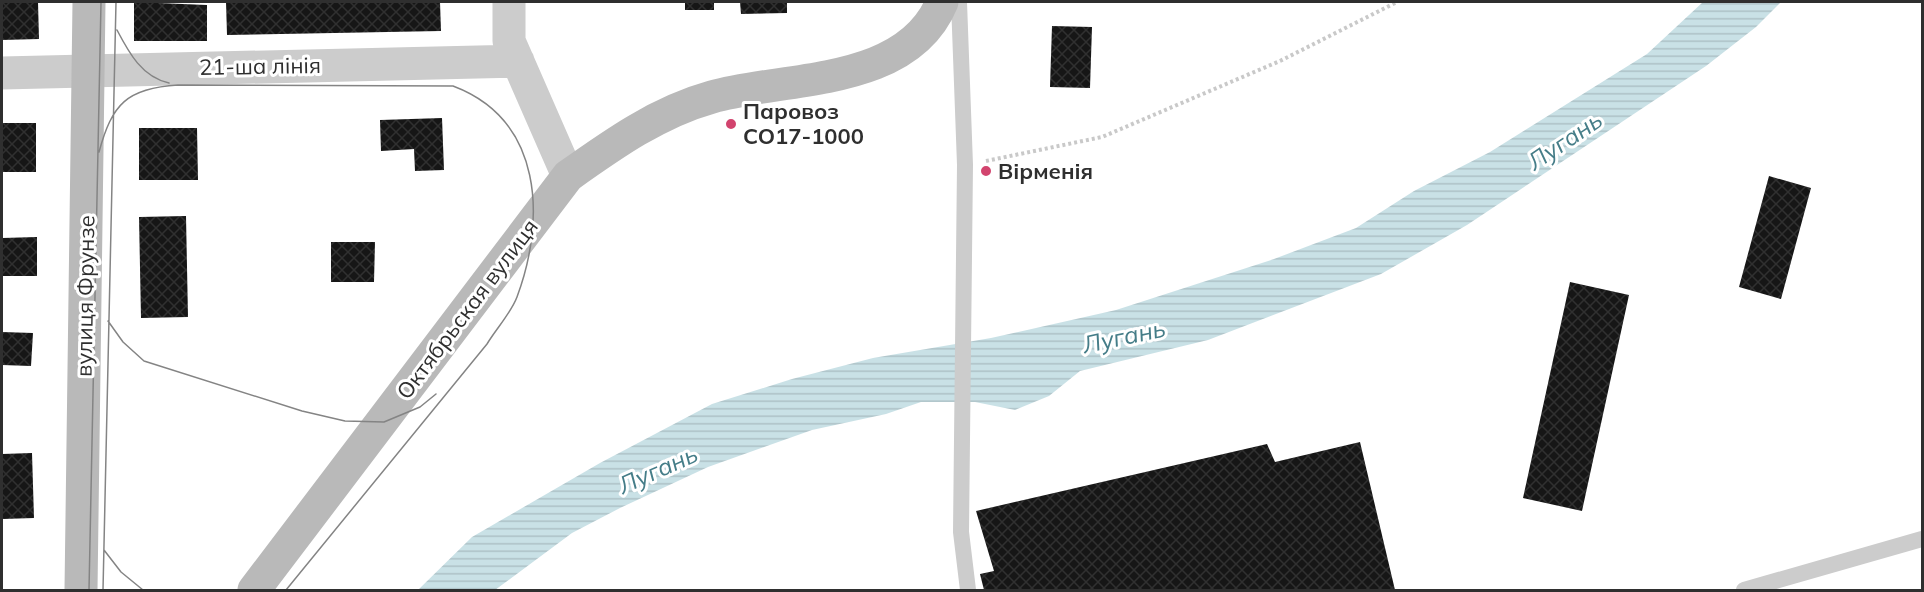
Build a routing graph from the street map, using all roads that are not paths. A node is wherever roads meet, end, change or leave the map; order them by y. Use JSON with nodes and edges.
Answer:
{"nodes":[{"id":1,"x":89,"y":2,"type":"edge"},
{"id":2,"x":509,"y":2,"type":"edge"},
{"id":3,"x":942,"y":2,"type":"edge"},
{"id":4,"x":959,"y":2,"type":"edge"},
{"id":5,"x":518,"y":61,"type":"junction"},
{"id":6,"x":88,"y":70,"type":"junction"},
{"id":7,"x":2,"y":73,"type":"edge"},
{"id":8,"x":568,"y":176,"type":"junction"},
{"id":9,"x":1923,"y":540,"type":"edge"},
{"id":10,"x":81,"y":591,"type":"edge"},
{"id":11,"x":254,"y":591,"type":"edge"},
{"id":12,"x":968,"y":591,"type":"edge"},
{"id":13,"x":1744,"y":591,"type":"edge"}],
"edges":[{"from":1,"to":6,"type":"street","name":"вулиця Фрунзе"},
{"from":2,"to":5,"type":"street"},
{"from":3,"to":8,"type":"street"},
{"from":4,"to":12,"type":"lane"},
{"from":5,"to":6,"type":"street","name":"21-ша лінія"},
{"from":5,"to":8,"type":"street"},
{"from":6,"to":7,"type":"street","name":"21-ша лінія"},
{"from":6,"to":10,"type":"street","name":"вулиця Фрунзе"},
{"from":8,"to":11,"type":"street","name":"Октябрьская вулиця"},
{"from":9,"to":13,"type":"lane"}]}
